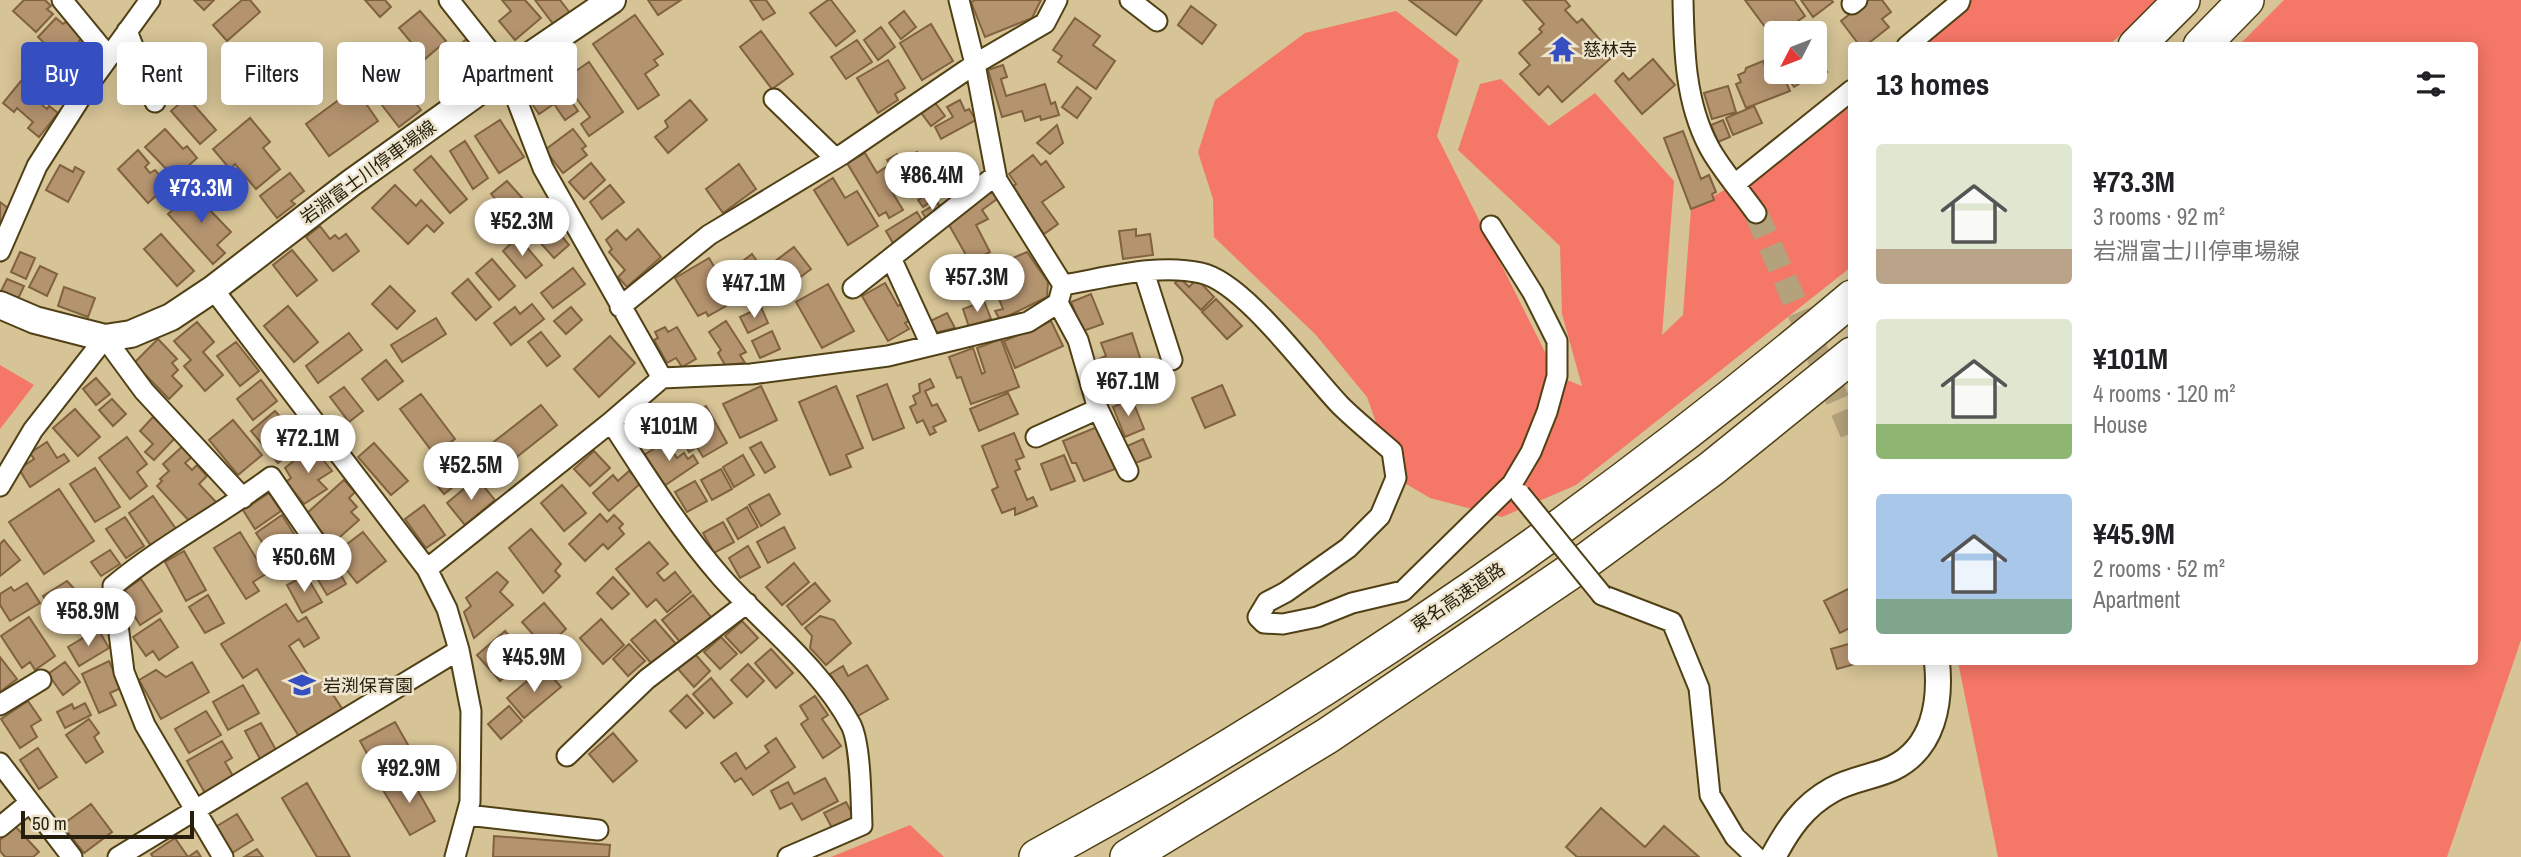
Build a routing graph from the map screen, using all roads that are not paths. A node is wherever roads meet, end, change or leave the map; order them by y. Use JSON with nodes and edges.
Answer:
{"nodes":[{"id":1,"x":62,"y":0,"type":"edge"},
{"id":2,"x":150,"y":0,"type":"edge"},
{"id":3,"x":449,"y":0,"type":"edge"},
{"id":4,"x":612,"y":0,"type":"edge"},
{"id":5,"x":959,"y":0,"type":"edge"},
{"id":6,"x":1057,"y":0,"type":"edge"},
{"id":7,"x":1130,"y":0,"type":"edge"},
{"id":8,"x":1683,"y":0,"type":"edge"},
{"id":9,"x":1960,"y":0,"type":"edge"},
{"id":10,"x":2182,"y":0,"type":"edge"},
{"id":11,"x":2246,"y":0,"type":"edge"},
{"id":12,"x":1157,"y":22,"type":"dead end"},
{"id":13,"x":127,"y":32,"type":"junction"},
{"id":14,"x":131,"y":42,"type":"edge"},
{"id":15,"x":482,"y":42,"type":"edge"},
{"id":16,"x":550,"y":42,"type":"edge"},
{"id":17,"x":1912,"y":42,"type":"edge"},
{"id":18,"x":2140,"y":42,"type":"edge"},
{"id":19,"x":2205,"y":42,"type":"edge"},
{"id":20,"x":109,"y":57,"type":"junction"},
{"id":21,"x":975,"y":64,"type":"junction"},
{"id":22,"x":1848,"y":93,"type":"edge"},
{"id":23,"x":774,"y":99,"type":"dead end"},
{"id":24,"x":460,"y":105,"type":"edge"},
{"id":25,"x":519,"y":105,"type":"edge"},
{"id":26,"x":835,"y":158,"type":"junction"},
{"id":27,"x":996,"y":176,"type":"junction"},
{"id":28,"x":1735,"y":184,"type":"junction"},
{"id":29,"x":1756,"y":213,"type":"tunnel mouth"},
{"id":30,"x":1491,"y":226,"type":"dead end"},
{"id":31,"x":0,"y":251,"type":"edge"},
{"id":32,"x":891,"y":258,"type":"junction"},
{"id":33,"x":1144,"y":272,"type":"junction"},
{"id":34,"x":853,"y":288,"type":"dead end"},
{"id":35,"x":213,"y":289,"type":"junction"},
{"id":36,"x":1061,"y":294,"type":"junction"},
{"id":37,"x":1848,"y":301,"type":"edge"},
{"id":38,"x":0,"y":305,"type":"edge"},
{"id":39,"x":620,"y":307,"type":"junction"},
{"id":40,"x":105,"y":338,"type":"junction"},
{"id":41,"x":931,"y":345,"type":"junction"},
{"id":42,"x":1848,"y":358,"type":"edge"},
{"id":43,"x":1172,"y":360,"type":"dead end"},
{"id":44,"x":662,"y":378,"type":"junction"},
{"id":45,"x":1098,"y":409,"type":"junction"},
{"id":46,"x":611,"y":422,"type":"junction"},
{"id":47,"x":1036,"y":437,"type":"dead end"},
{"id":48,"x":1128,"y":471,"type":"dead end"},
{"id":49,"x":0,"y":486,"type":"edge"},
{"id":50,"x":1516,"y":489,"type":"junction"},
{"id":51,"x":243,"y":498,"type":"junction"},
{"id":52,"x":319,"y":547,"type":"dead end"},
{"id":53,"x":427,"y":569,"type":"junction"},
{"id":54,"x":747,"y":603,"type":"junction"},
{"id":55,"x":460,"y":650,"type":"junction"},
{"id":56,"x":1937,"y":665,"type":"edge"},
{"id":57,"x":41,"y":680,"type":"dead end"},
{"id":58,"x":0,"y":705,"type":"edge"},
{"id":59,"x":567,"y":756,"type":"dead end"},
{"id":60,"x":0,"y":762,"type":"edge"},
{"id":61,"x":29,"y":803,"type":"junction"},
{"id":62,"x":195,"y":809,"type":"junction"},
{"id":63,"x":467,"y":815,"type":"junction"},
{"id":64,"x":0,"y":827,"type":"edge"},
{"id":65,"x":598,"y":830,"type":"dead end"},
{"id":66,"x":72,"y":857,"type":"edge"},
{"id":67,"x":118,"y":857,"type":"edge"},
{"id":68,"x":223,"y":857,"type":"edge"},
{"id":69,"x":455,"y":857,"type":"edge"},
{"id":70,"x":788,"y":857,"type":"edge"},
{"id":71,"x":1038,"y":857,"type":"edge"},
{"id":72,"x":1128,"y":857,"type":"edge"},
{"id":73,"x":1756,"y":857,"type":"edge"},
{"id":74,"x":1773,"y":857,"type":"edge"}],
"edges":[{"from":1,"to":20,"type":"street"},
{"from":2,"to":13,"type":"street"},
{"from":3,"to":15,"type":"street"},
{"from":4,"to":16,"type":"main road","name":"岩淵富士川停車場線"},
{"from":5,"to":21,"type":"street"},
{"from":6,"to":21,"type":"street"},
{"from":7,"to":12,"type":"street"},
{"from":8,"to":28,"type":"street"},
{"from":9,"to":17,"type":"street"},
{"from":10,"to":18,"type":"highway"},
{"from":11,"to":19,"type":"highway"},
{"from":13,"to":14,"type":"street"},
{"from":13,"to":20,"type":"street"},
{"from":20,"to":31,"type":"street"},
{"from":21,"to":26,"type":"street"},
{"from":21,"to":27,"type":"street"},
{"from":22,"to":28,"type":"street"},
{"from":23,"to":26,"type":"street"},
{"from":24,"to":35,"type":"main road","name":"岩淵富士川停車場線"},
{"from":25,"to":39,"type":"street"},
{"from":26,"to":39,"type":"street"},
{"from":27,"to":32,"type":"street"},
{"from":27,"to":36,"type":"street"},
{"from":28,"to":29,"type":"street"},
{"from":30,"to":50,"type":"street"},
{"from":32,"to":34,"type":"street"},
{"from":32,"to":41,"type":"street"},
{"from":33,"to":36,"type":"street"},
{"from":33,"to":43,"type":"street"},
{"from":33,"to":50,"type":"street"},
{"from":35,"to":40,"type":"main road","name":"岩淵富士川停車場線"},
{"from":35,"to":53,"type":"street"},
{"from":36,"to":41,"type":"street"},
{"from":36,"to":45,"type":"street"},
{"from":37,"to":71,"type":"highway","name":"東名高速道路"},
{"from":38,"to":40,"type":"main road","name":"岩淵富士川停車場線"},
{"from":39,"to":44,"type":"street"},
{"from":40,"to":49,"type":"street"},
{"from":40,"to":51,"type":"street"},
{"from":41,"to":44,"type":"street"},
{"from":42,"to":72,"type":"highway"},
{"from":44,"to":46,"type":"street"},
{"from":45,"to":47,"type":"street"},
{"from":45,"to":48,"type":"street"},
{"from":46,"to":53,"type":"street"},
{"from":46,"to":54,"type":"street"},
{"from":50,"to":73,"type":"street","bridge":true},
{"from":51,"to":52,"type":"street"},
{"from":51,"to":62,"type":"street"},
{"from":53,"to":55,"type":"street"},
{"from":54,"to":59,"type":"street"},
{"from":54,"to":70,"type":"street"},
{"from":55,"to":62,"type":"street"},
{"from":55,"to":63,"type":"street"},
{"from":56,"to":74,"type":"street"},
{"from":57,"to":58,"type":"street"},
{"from":60,"to":61,"type":"street"},
{"from":61,"to":64,"type":"street"},
{"from":61,"to":66,"type":"street"},
{"from":62,"to":67,"type":"street"},
{"from":62,"to":68,"type":"street"},
{"from":63,"to":65,"type":"street"},
{"from":63,"to":69,"type":"street"}]}
